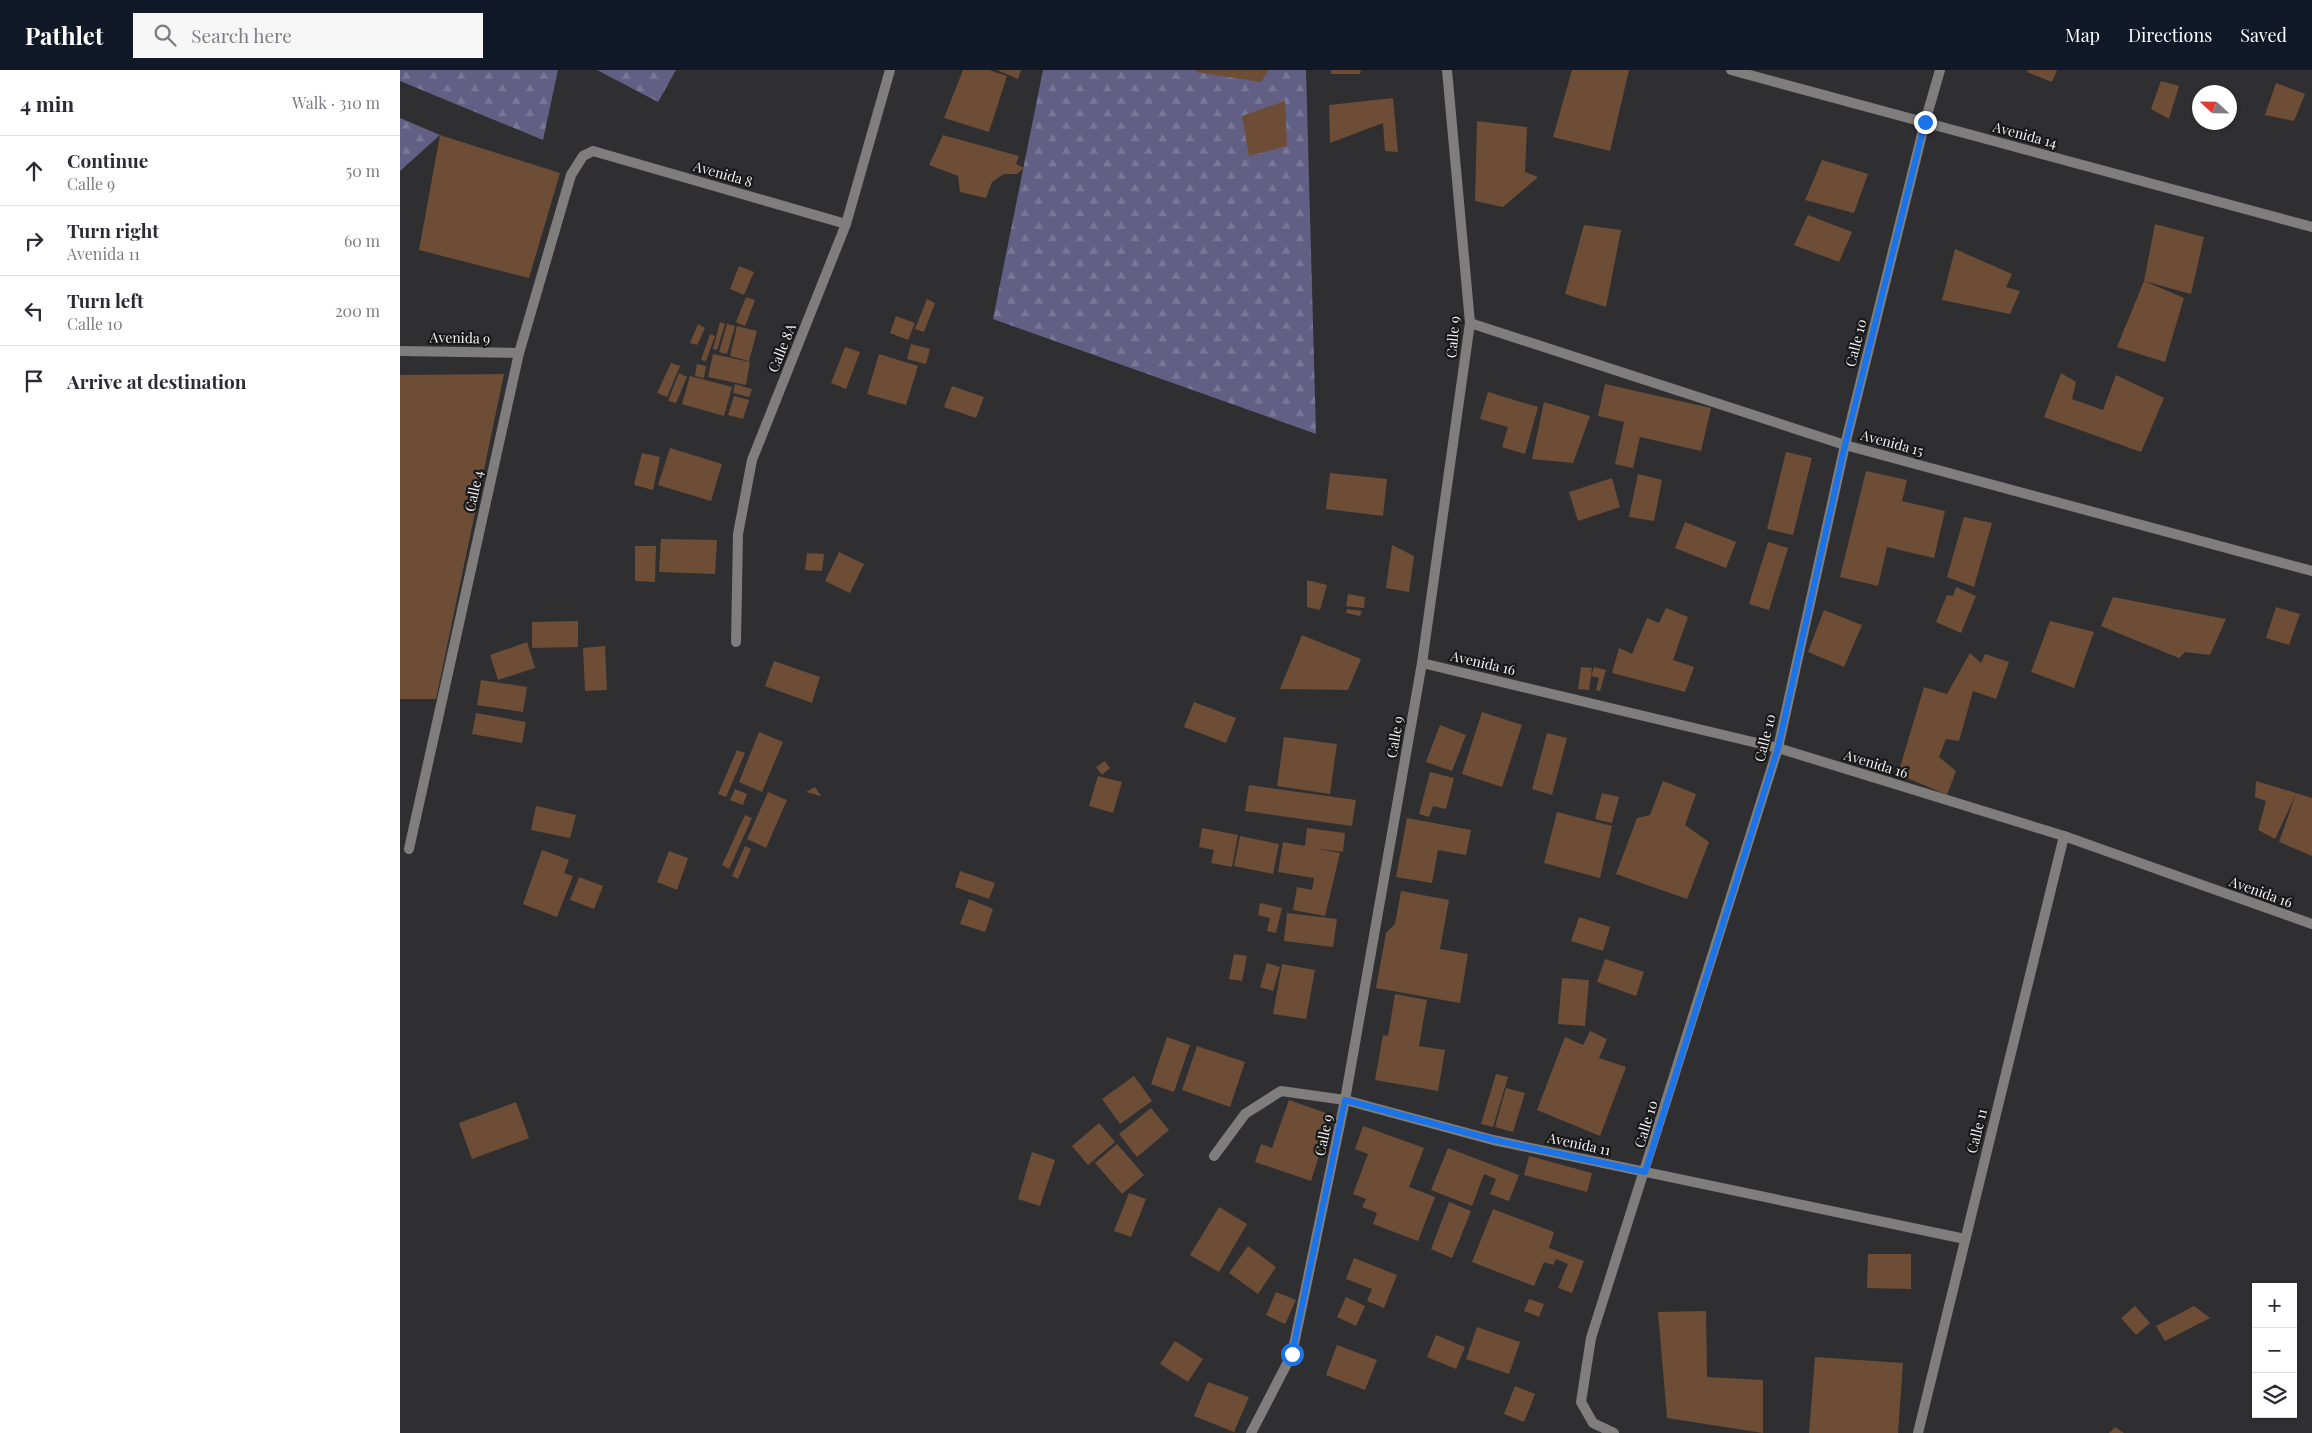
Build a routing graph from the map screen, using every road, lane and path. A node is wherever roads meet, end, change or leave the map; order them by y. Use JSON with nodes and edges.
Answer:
{"nodes":[{"id":1,"x":890,"y":70,"type":"edge"},
{"id":2,"x":1446,"y":70,"type":"edge"},
{"id":3,"x":1731,"y":70,"type":"edge"},
{"id":4,"x":1940,"y":70,"type":"edge"},
{"id":5,"x":1925,"y":122,"type":"junction"},
{"id":6,"x":593,"y":151,"type":"joint"},
{"id":7,"x":846,"y":224,"type":"junction"},
{"id":8,"x":2312,"y":227,"type":"edge"},
{"id":9,"x":1470,"y":323,"type":"junction"},
{"id":10,"x":400,"y":351,"type":"edge"},
{"id":11,"x":518,"y":353,"type":"junction"},
{"id":12,"x":1845,"y":445,"type":"junction"},
{"id":13,"x":2312,"y":571,"type":"edge"},
{"id":14,"x":736,"y":642,"type":"dead end"},
{"id":15,"x":1422,"y":663,"type":"junction"},
{"id":16,"x":1778,"y":748,"type":"junction"},
{"id":17,"x":2064,"y":836,"type":"junction"},
{"id":18,"x":409,"y":849,"type":"dead end"},
{"id":19,"x":2312,"y":924,"type":"edge"},
{"id":20,"x":1345,"y":1100,"type":"junction"},
{"id":21,"x":1214,"y":1156,"type":"dead end"},
{"id":22,"x":1645,"y":1172,"type":"junction"},
{"id":23,"x":1965,"y":1239,"type":"junction"},
{"id":24,"x":1251,"y":1433,"type":"edge"},
{"id":25,"x":1614,"y":1433,"type":"edge"},
{"id":26,"x":1918,"y":1433,"type":"edge"}],
"edges":[{"from":1,"to":7,"type":"street","name":"Calle 8A"},
{"from":2,"to":9,"type":"street","name":"Calle 9"},
{"from":3,"to":5,"type":"street","name":"Avenida 14"},
{"from":4,"to":5,"type":"street","name":"Calle 10"},
{"from":5,"to":8,"type":"street","name":"Avenida 14"},
{"from":5,"to":12,"type":"street","name":"Calle 10"},
{"from":6,"to":7,"type":"street","name":"Avenida 8"},
{"from":6,"to":11,"type":"street","name":"Calle 4"},
{"from":7,"to":14,"type":"street","name":"Calle 8A"},
{"from":9,"to":12,"type":"street","name":"Avenida 15"},
{"from":9,"to":15,"type":"street","name":"Calle 9"},
{"from":10,"to":11,"type":"street","name":"Avenida 9"},
{"from":11,"to":18,"type":"street","name":"Calle 4"},
{"from":12,"to":13,"type":"street","name":"Avenida 15"},
{"from":12,"to":16,"type":"street","name":"Calle 10"},
{"from":15,"to":16,"type":"street","name":"Avenida 16"},
{"from":15,"to":20,"type":"street","name":"Calle 9"},
{"from":16,"to":17,"type":"street","name":"Avenida 16"},
{"from":16,"to":22,"type":"street","name":"Calle 10"},
{"from":17,"to":19,"type":"street","name":"Avenida 16"},
{"from":17,"to":23,"type":"street","name":"Calle 11"},
{"from":20,"to":21,"type":"street","name":"Avenida 11"},
{"from":20,"to":22,"type":"street","name":"Avenida 11"},
{"from":20,"to":24,"type":"street","name":"Calle 9"},
{"from":22,"to":23,"type":"street","name":"Avenida 11"},
{"from":22,"to":25,"type":"street","name":"Calle 10"},
{"from":23,"to":26,"type":"street","name":"Calle 11"}]}
